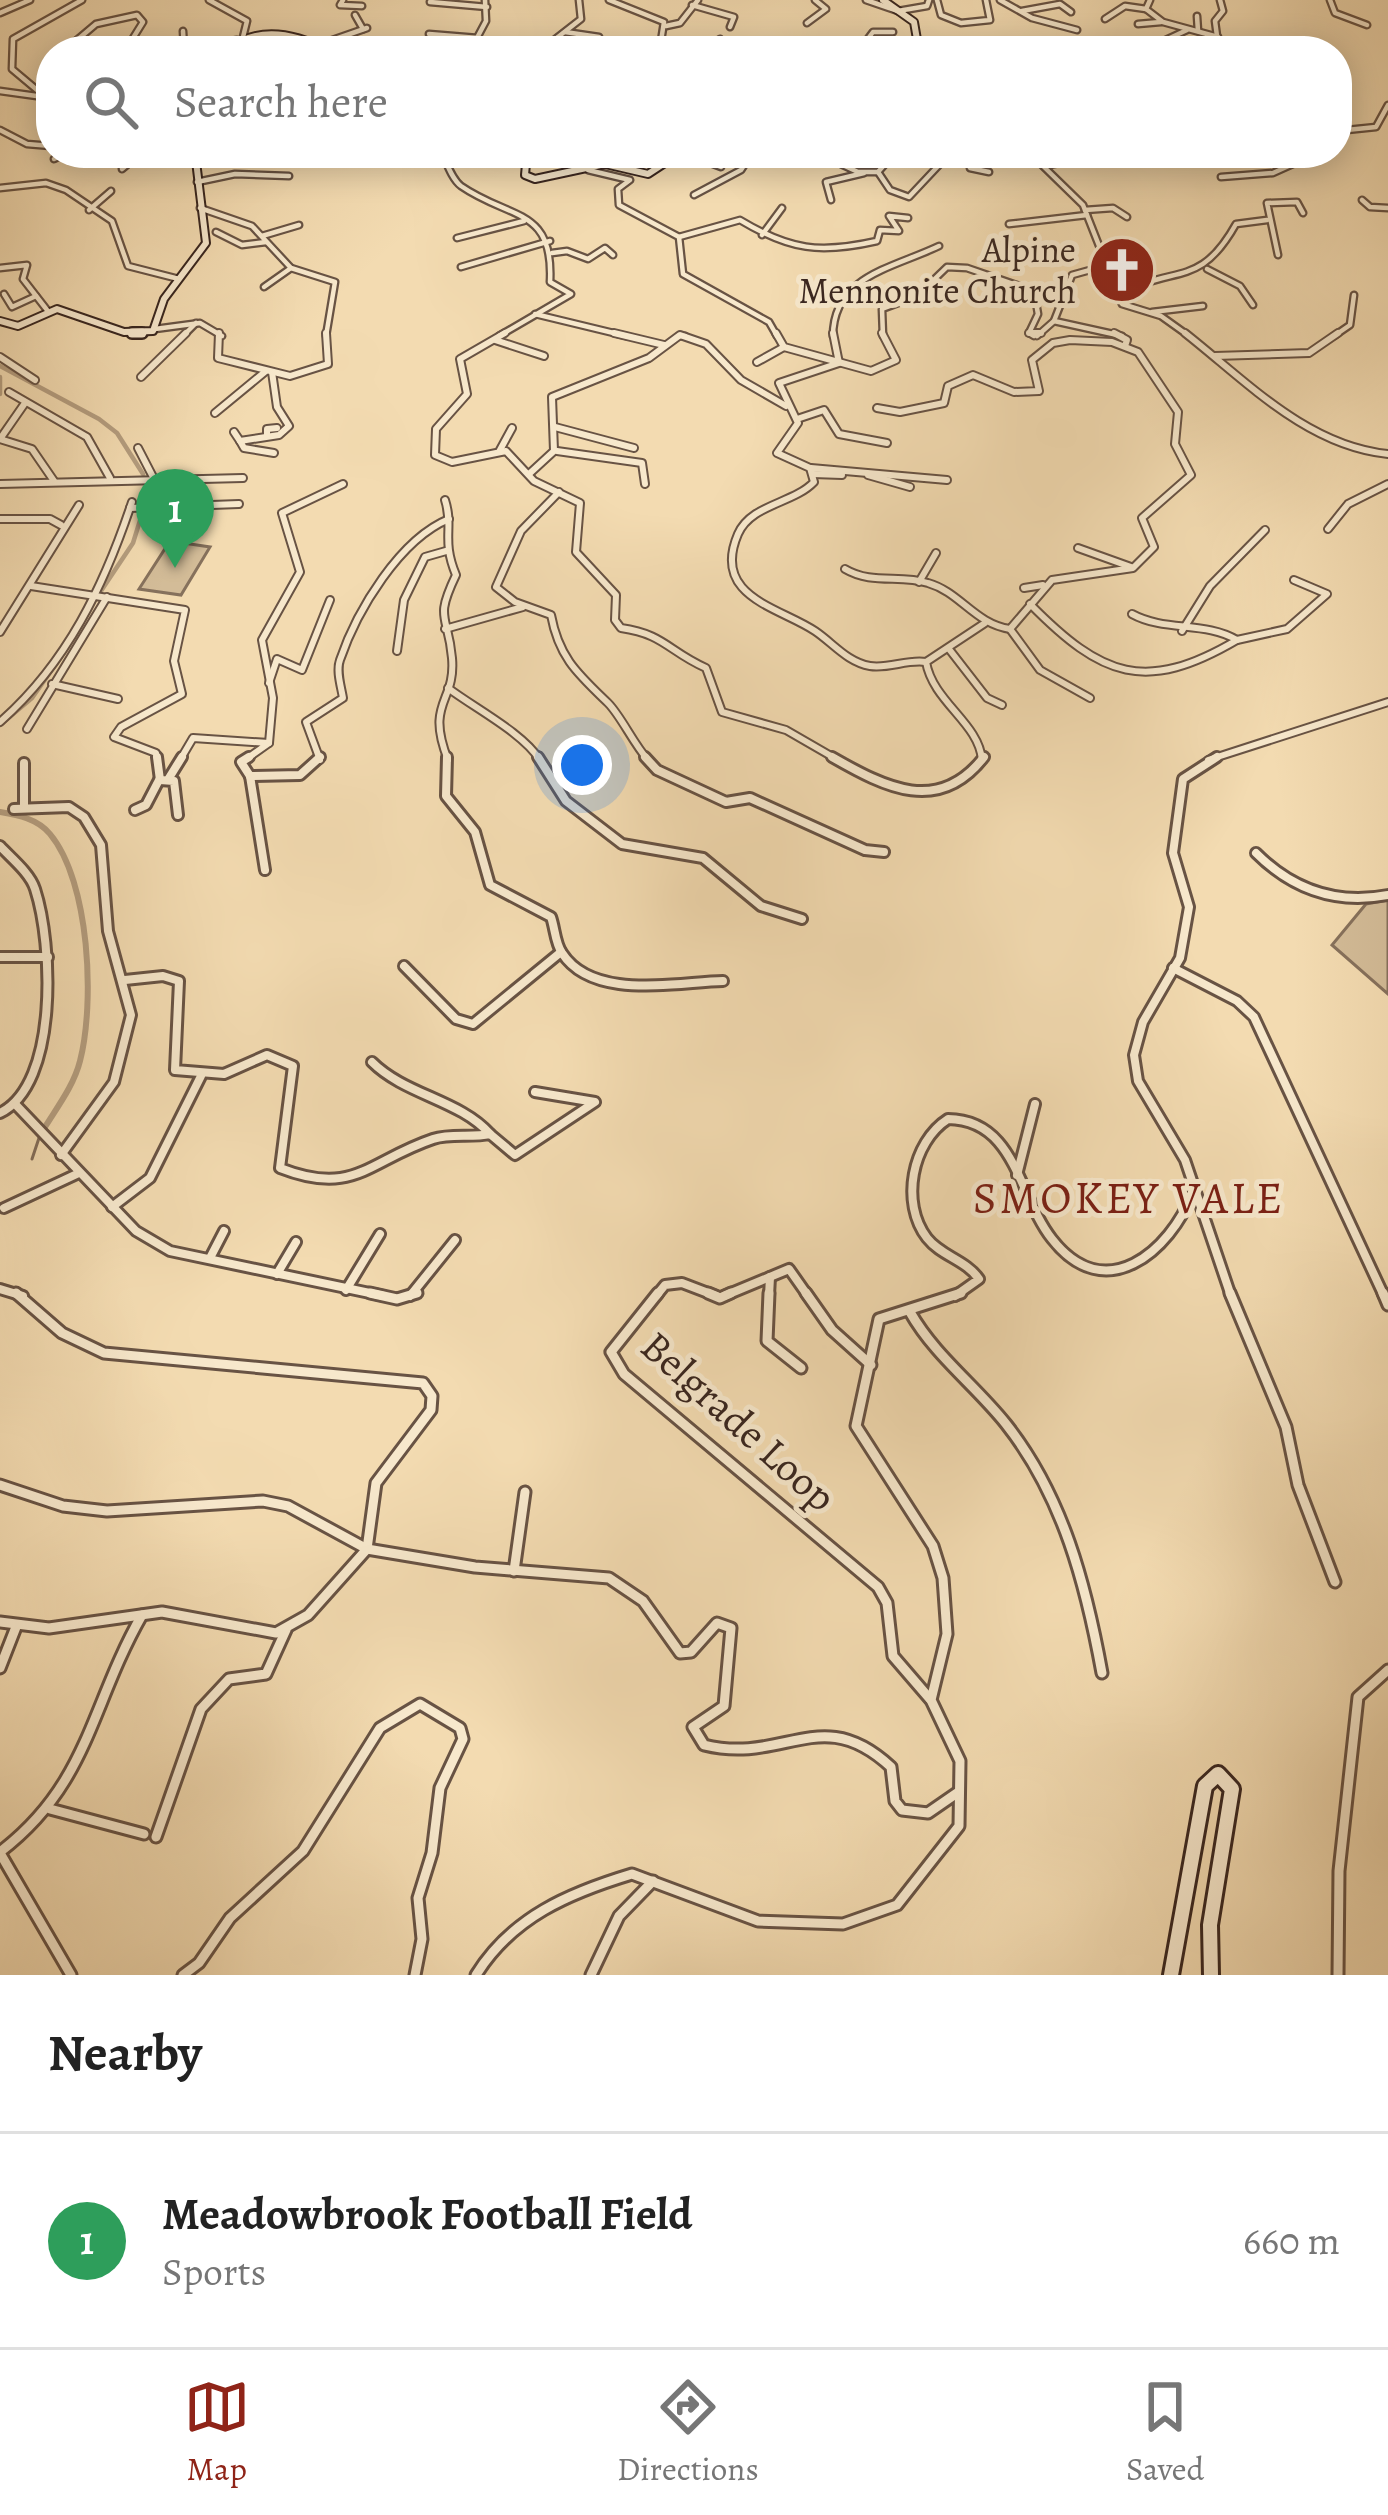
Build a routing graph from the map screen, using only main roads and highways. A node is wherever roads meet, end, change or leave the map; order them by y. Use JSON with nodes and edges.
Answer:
{"nodes":[{"id":1,"x":883,"y":0,"type":"edge"},
{"id":2,"x":916,"y":36,"type":"edge"},
{"id":3,"x":196,"y":168,"type":"edge"},
{"id":4,"x":526,"y":168,"type":"edge"},
{"id":5,"x":592,"y":168,"type":"edge"},
{"id":6,"x":592,"y":168,"type":"edge"},
{"id":7,"x":658,"y":168,"type":"edge"},
{"id":8,"x":0,"y":321,"type":"edge"},
{"id":9,"x":1172,"y":1975,"type":"edge"},
{"id":10,"x":1210,"y":1975,"type":"edge"}],
"edges":[{"from":1,"to":2,"type":"main road"},
{"from":3,"to":8,"type":"main road"},
{"from":4,"to":5,"type":"main road"},
{"from":6,"to":7,"type":"main road"},
{"from":9,"to":10,"type":"main road"}]}
